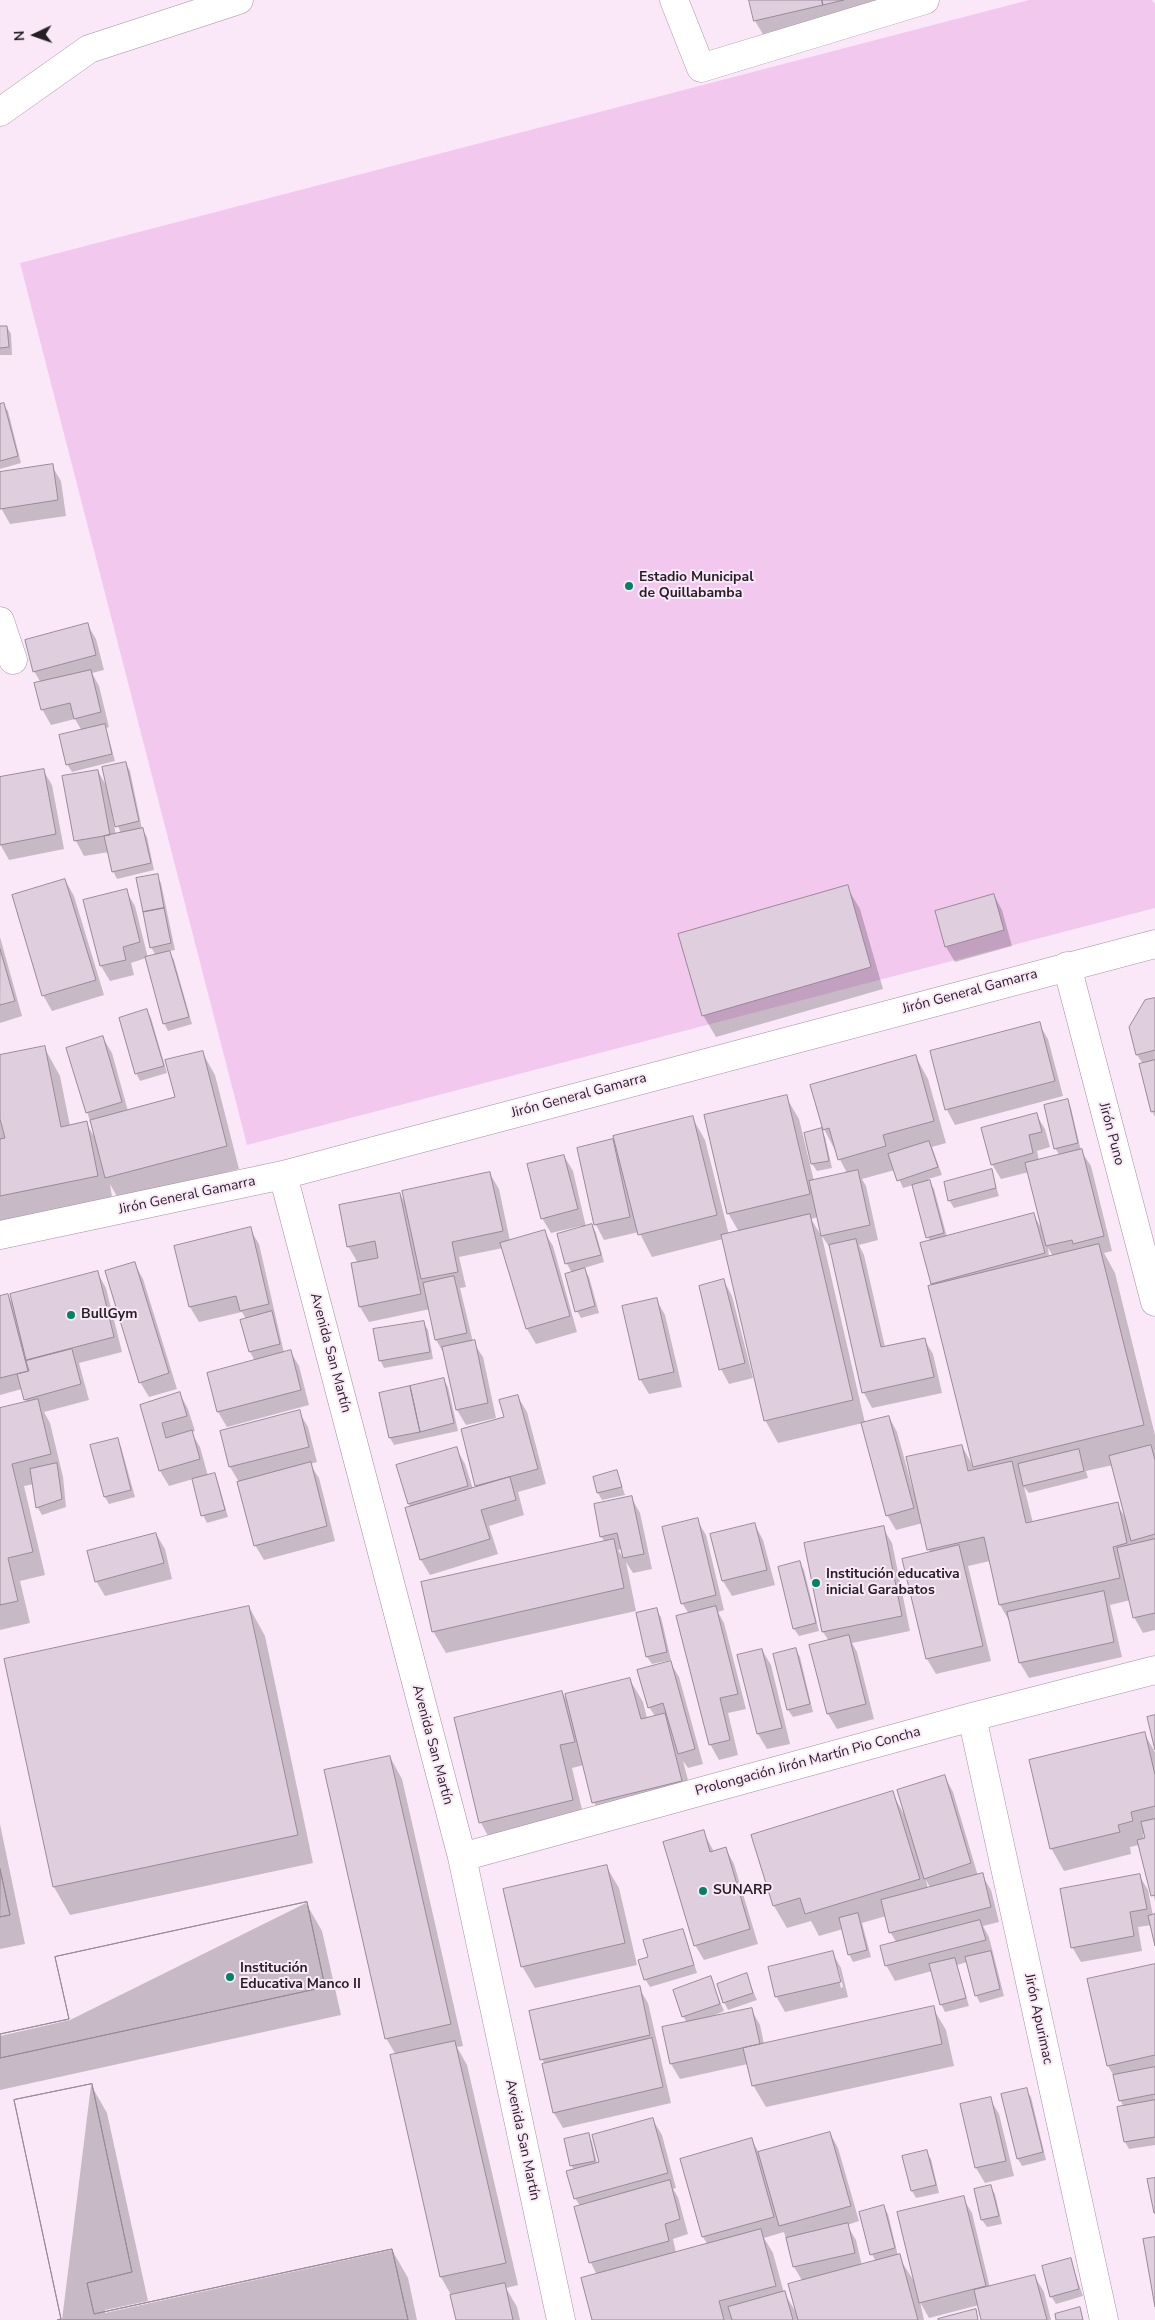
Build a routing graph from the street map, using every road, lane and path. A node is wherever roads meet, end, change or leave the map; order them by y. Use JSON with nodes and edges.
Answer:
{"nodes":[{"id":1,"x":239,"y":0,"type":"edge"},
{"id":2,"x":674,"y":0,"type":"edge"},
{"id":3,"x":925,"y":0,"type":"edge"},
{"id":4,"x":0,"y":112,"type":"edge"},
{"id":5,"x":0,"y":621,"type":"edge"},
{"id":6,"x":13,"y":660,"type":"dead end"},
{"id":7,"x":1155,"y":944,"type":"edge"},
{"id":8,"x":1067,"y":966,"type":"junction"},
{"id":9,"x":284,"y":1175,"type":"junction"},
{"id":10,"x":0,"y":1235,"type":"edge"},
{"id":11,"x":1155,"y":1302,"type":"edge"},
{"id":12,"x":1155,"y":1670,"type":"edge"},
{"id":13,"x":972,"y":1717,"type":"junction"},
{"id":14,"x":462,"y":1857,"type":"junction"},
{"id":15,"x":561,"y":2320,"type":"edge"},
{"id":16,"x":1104,"y":2320,"type":"edge"}],
"edges":[{"from":1,"to":4,"type":"street"},
{"from":2,"to":3,"type":"street"},
{"from":5,"to":6,"type":"street"},
{"from":7,"to":8,"type":"street","name":"Jirón General Gamarra"},
{"from":8,"to":9,"type":"street","name":"Jirón General Gamarra"},
{"from":8,"to":11,"type":"street","name":"Jirón Puno"},
{"from":9,"to":10,"type":"street","name":"Jirón General Gamarra"},
{"from":9,"to":14,"type":"street","name":"Avenida San Martín"},
{"from":12,"to":13,"type":"street","name":"Prolongación Jirón Martín Pio Concha"},
{"from":13,"to":14,"type":"street","name":"Prolongación Jirón Martín Pio Concha"},
{"from":13,"to":16,"type":"street","name":"Jirón Apurimac"},
{"from":14,"to":15,"type":"street","name":"Avenida San Martín"}]}
